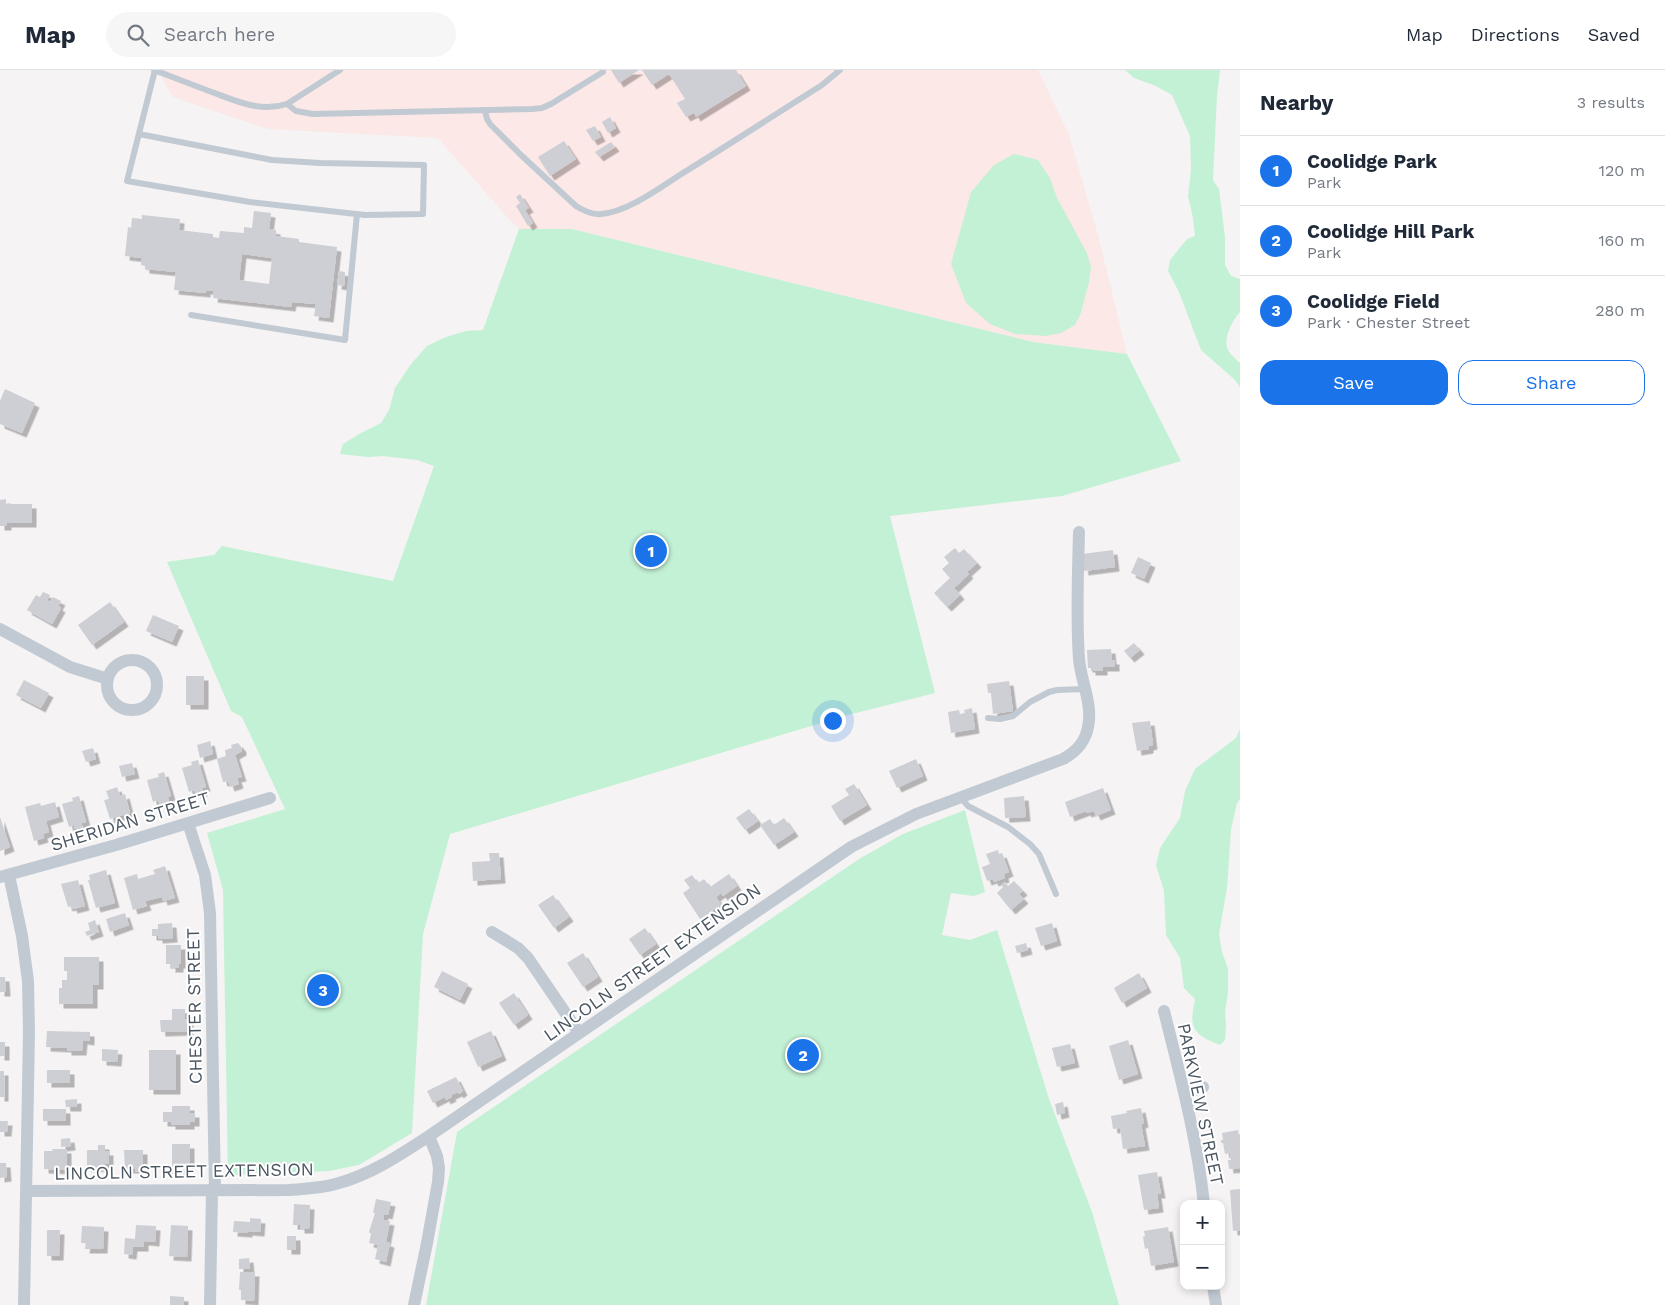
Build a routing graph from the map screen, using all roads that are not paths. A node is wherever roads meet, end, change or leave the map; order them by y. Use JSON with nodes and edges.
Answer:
{"nodes":[{"id":1,"x":155,"y":70,"type":"edge"},
{"id":2,"x":340,"y":70,"type":"edge"},
{"id":3,"x":840,"y":70,"type":"edge"},
{"id":4,"x":603,"y":72,"type":"dead end"},
{"id":5,"x":287,"y":104,"type":"junction"},
{"id":6,"x":485,"y":110,"type":"junction"},
{"id":7,"x":139,"y":134,"type":"junction"},
{"id":8,"x":357,"y":214,"type":"junction"},
{"id":9,"x":191,"y":315,"type":"dead end"},
{"id":10,"x":1078,"y":532,"type":"dead end"},
{"id":11,"x":0,"y":629,"type":"edge"},
{"id":12,"x":108,"y":679,"type":"dead end"},
{"id":13,"x":1084,"y":689,"type":"junction"},
{"id":14,"x":988,"y":718,"type":"dead end"},
{"id":15,"x":960,"y":797,"type":"junction"},
{"id":16,"x":270,"y":798,"type":"dead end"},
{"id":17,"x":188,"y":822,"type":"junction"},
{"id":18,"x":4,"y":876,"type":"edge"},
{"id":19,"x":1056,"y":894,"type":"dead end"},
{"id":20,"x":492,"y":932,"type":"dead end"},
{"id":21,"x":1164,"y":1011,"type":"dead end"},
{"id":22,"x":579,"y":1033,"type":"junction"},
{"id":23,"x":1203,"y":1087,"type":"dead end"},
{"id":24,"x":1185,"y":1094,"type":"junction"},
{"id":25,"x":429,"y":1136,"type":"junction"},
{"id":26,"x":214,"y":1191,"type":"junction"},
{"id":27,"x":26,"y":1192,"type":"junction"},
{"id":28,"x":1203,"y":1200,"type":"edge"},
{"id":29,"x":1214,"y":1290,"type":"edge"},
{"id":30,"x":24,"y":1305,"type":"edge"},
{"id":31,"x":210,"y":1305,"type":"edge"},
{"id":32,"x":414,"y":1305,"type":"edge"},
{"id":33,"x":1216,"y":1305,"type":"edge"}],
"edges":[{"from":1,"to":5,"type":"lane"},
{"from":1,"to":7,"type":"lane"},
{"from":2,"to":5,"type":"lane"},
{"from":3,"to":6,"type":"lane"},
{"from":4,"to":6,"type":"lane"},
{"from":5,"to":6,"type":"lane"},
{"from":7,"to":8,"type":"lane"},
{"from":7,"to":8,"type":"lane"},
{"from":8,"to":9,"type":"lane"},
{"from":10,"to":13,"type":"street","name":"LINCOLN STREET EXTENSION"},
{"from":11,"to":12,"type":"street"},
{"from":13,"to":14,"type":"lane"},
{"from":13,"to":15,"type":"street","name":"LINCOLN STREET EXTENSION"},
{"from":15,"to":19,"type":"lane"},
{"from":15,"to":22,"type":"street","name":"LINCOLN STREET EXTENSION"},
{"from":16,"to":17,"type":"street","name":"SHERIDAN STREET"},
{"from":17,"to":18,"type":"street","name":"SHERIDAN STREET"},
{"from":17,"to":26,"type":"street","name":"CHESTER STREET"},
{"from":18,"to":27,"type":"street"},
{"from":20,"to":22,"type":"street"},
{"from":21,"to":24,"type":"street","name":"PARKVIEW STREET"},
{"from":22,"to":25,"type":"street","name":"LINCOLN STREET EXTENSION"},
{"from":23,"to":24,"type":"street"},
{"from":24,"to":28,"type":"street","name":"PARKVIEW STREET"},
{"from":25,"to":26,"type":"street","name":"LINCOLN STREET EXTENSION"},
{"from":25,"to":32,"type":"street"},
{"from":26,"to":27,"type":"street","name":"LINCOLN STREET EXTENSION"},
{"from":26,"to":31,"type":"street","name":"CHESTER STREET"},
{"from":27,"to":30,"type":"street"},
{"from":29,"to":33,"type":"street"}]}
